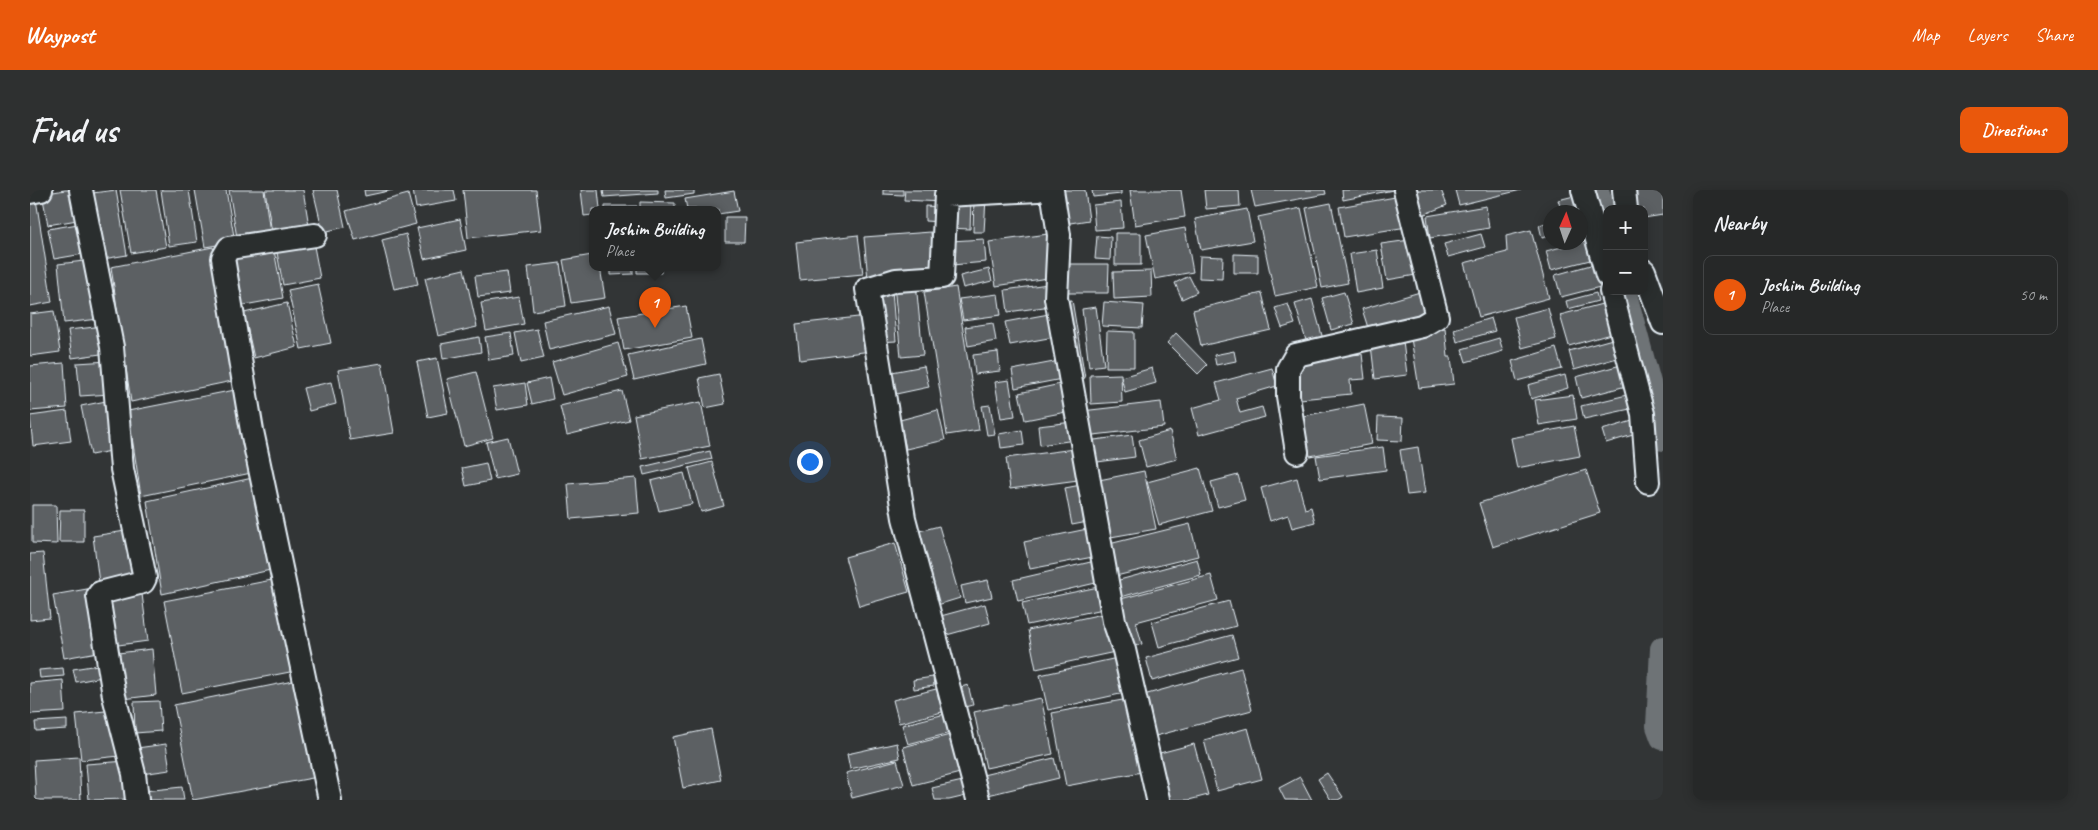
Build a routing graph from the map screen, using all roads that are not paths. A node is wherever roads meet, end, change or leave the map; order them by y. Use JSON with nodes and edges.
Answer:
{"nodes":[{"id":1,"x":41,"y":190,"type":"edge"},
{"id":2,"x":81,"y":190,"type":"edge"},
{"id":3,"x":1038,"y":190,"type":"edge"},
{"id":4,"x":1052,"y":190,"type":"edge"},
{"id":5,"x":1405,"y":190,"type":"edge"},
{"id":6,"x":1583,"y":190,"type":"edge"},
{"id":7,"x":1624,"y":190,"type":"edge"},
{"id":8,"x":30,"y":192,"type":"edge"},
{"id":9,"x":1626,"y":205,"type":"edge"},
{"id":10,"x":315,"y":235,"type":"dead end"},
{"id":11,"x":1603,"y":262,"type":"edge"},
{"id":12,"x":1648,"y":282,"type":"edge"},
{"id":13,"x":1612,"y":295,"type":"edge"},
{"id":14,"x":1663,"y":323,"type":"edge"},
{"id":15,"x":1297,"y":452,"type":"dead end"},
{"id":16,"x":1648,"y":482,"type":"dead end"},
{"id":17,"x":978,"y":799,"type":"edge"},
{"id":18,"x":137,"y":800,"type":"edge"},
{"id":19,"x":330,"y":800,"type":"edge"},
{"id":20,"x":1158,"y":800,"type":"edge"}],
"edges":[{"from":1,"to":8,"type":"street"},
{"from":2,"to":18,"type":"street"},
{"from":3,"to":17,"type":"street"},
{"from":4,"to":20,"type":"street"},
{"from":5,"to":15,"type":"street"},
{"from":6,"to":11,"type":"street"},
{"from":7,"to":9,"type":"street"},
{"from":10,"to":19,"type":"street"},
{"from":12,"to":14,"type":"street"},
{"from":13,"to":16,"type":"street"}]}
